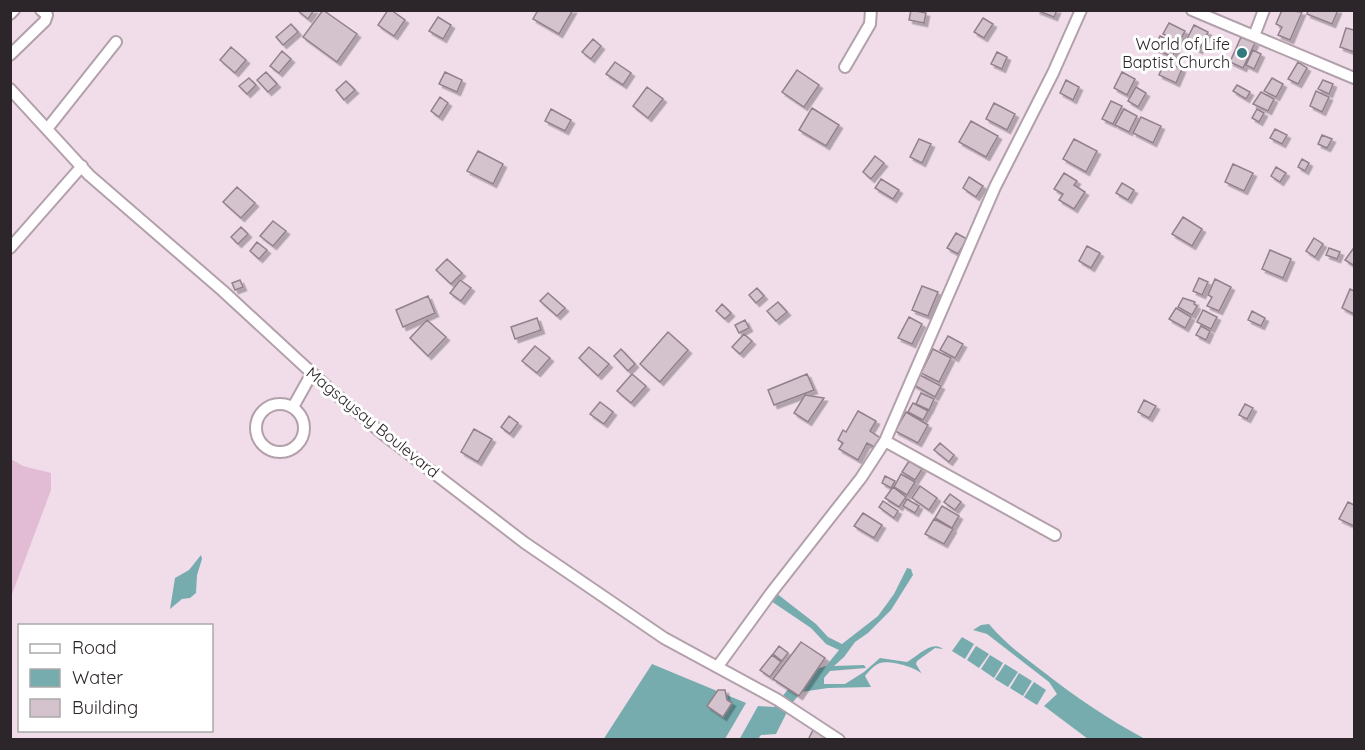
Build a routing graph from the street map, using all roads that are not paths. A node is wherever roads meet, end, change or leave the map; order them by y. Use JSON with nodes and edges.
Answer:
{"nodes":[{"id":1,"x":14,"y":10,"type":"edge"},
{"id":2,"x":41,"y":10,"type":"edge"},
{"id":3,"x":871,"y":10,"type":"edge"},
{"id":4,"x":1081,"y":10,"type":"edge"},
{"id":5,"x":1192,"y":10,"type":"edge"},
{"id":6,"x":1264,"y":10,"type":"edge"},
{"id":7,"x":10,"y":14,"type":"edge"},
{"id":8,"x":1254,"y":36,"type":"junction"},
{"id":9,"x":116,"y":42,"type":"dead end"},
{"id":10,"x":12,"y":50,"type":"edge"},
{"id":11,"x":845,"y":67,"type":"dead end"},
{"id":12,"x":1354,"y":78,"type":"edge"},
{"id":13,"x":13,"y":97,"type":"edge"},
{"id":14,"x":47,"y":129,"type":"junction"},
{"id":15,"x":81,"y":166,"type":"junction"},
{"id":16,"x":10,"y":248,"type":"edge"},
{"id":17,"x":312,"y":373,"type":"junction"},
{"id":18,"x":293,"y":407,"type":"junction"},
{"id":19,"x":885,"y":441,"type":"junction"},
{"id":20,"x":1055,"y":535,"type":"dead end"},
{"id":21,"x":718,"y":666,"type":"junction"},
{"id":22,"x":838,"y":740,"type":"edge"}],
"edges":[{"from":1,"to":7,"type":"street"},
{"from":2,"to":10,"type":"street"},
{"from":3,"to":11,"type":"street"},
{"from":4,"to":19,"type":"street"},
{"from":5,"to":8,"type":"street"},
{"from":6,"to":8,"type":"street"},
{"from":8,"to":12,"type":"street"},
{"from":9,"to":14,"type":"street"},
{"from":13,"to":14,"type":"street","name":"Magsaysay Boulevard"},
{"from":14,"to":15,"type":"street","name":"Magsaysay Boulevard"},
{"from":15,"to":16,"type":"street"},
{"from":15,"to":17,"type":"street","name":"Magsaysay Boulevard"},
{"from":17,"to":18,"type":"street"},
{"from":17,"to":21,"type":"street","name":"Magsaysay Boulevard"},
{"from":18,"to":18,"type":"street"},
{"from":19,"to":20,"type":"street"},
{"from":19,"to":21,"type":"street"},
{"from":21,"to":22,"type":"street","name":"Magsaysay Boulevard"}]}
